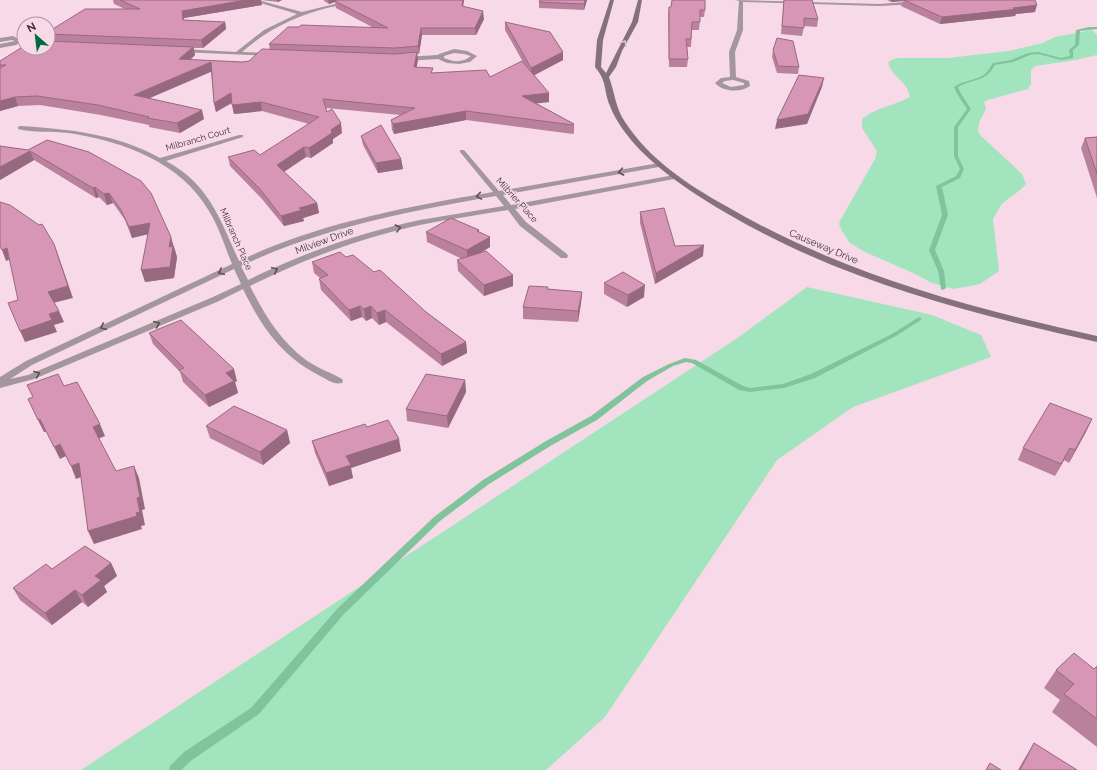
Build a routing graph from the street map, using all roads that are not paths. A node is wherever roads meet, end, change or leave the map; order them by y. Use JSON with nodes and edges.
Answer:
{"nodes":[{"id":1,"x":253,"y":0,"type":"edge"},
{"id":2,"x":361,"y":0,"type":"edge"},
{"id":3,"x":612,"y":0,"type":"edge"},
{"id":4,"x":640,"y":0,"type":"edge"},
{"id":5,"x":737,"y":0,"type":"edge"},
{"id":6,"x":741,"y":0,"type":"edge"},
{"id":7,"x":930,"y":0,"type":"edge"},
{"id":8,"x":846,"y":2,"type":"edge"},
{"id":9,"x":302,"y":14,"type":"junction"},
{"id":10,"x":0,"y":40,"type":"edge"},
{"id":11,"x":14,"y":44,"type":"joint"},
{"id":12,"x":0,"y":46,"type":"edge"},
{"id":13,"x":175,"y":51,"type":"edge"},
{"id":14,"x":238,"y":54,"type":"junction"},
{"id":15,"x":278,"y":55,"type":"edge"},
{"id":16,"x":440,"y":58,"type":"junction"},
{"id":17,"x":396,"y":59,"type":"edge"},
{"id":18,"x":606,"y":77,"type":"junction"},
{"id":19,"x":733,"y":78,"type":"dead end"},
{"id":20,"x":20,"y":128,"type":"dead end"},
{"id":21,"x":241,"y":136,"type":"dead end"},
{"id":22,"x":462,"y":151,"type":"dead end"},
{"id":23,"x":161,"y":160,"type":"junction"},
{"id":24,"x":659,"y":165,"type":"junction"},
{"id":25,"x":674,"y":177,"type":"junction"},
{"id":26,"x":497,"y":194,"type":"junction"},
{"id":27,"x":509,"y":208,"type":"junction"},
{"id":28,"x":564,"y":256,"type":"dead end"},
{"id":29,"x":237,"y":265,"type":"junction"},
{"id":30,"x":245,"y":284,"type":"junction"},
{"id":31,"x":1097,"y":339,"type":"edge"},
{"id":32,"x":0,"y":381,"type":"edge"},
{"id":33,"x":338,"y":381,"type":"dead end"},
{"id":34,"x":0,"y":385,"type":"edge"}],
"edges":[{"from":1,"to":9,"type":"street"},
{"from":2,"to":9,"type":"street"},
{"from":3,"to":18,"type":"street","name":"Causeway Drive"},
{"from":18,"to":4,"type":"street","one_way":true},
{"from":5,"to":6,"type":"street"},
{"from":6,"to":8,"type":"street"},
{"from":6,"to":19,"type":"street"},
{"from":7,"to":8,"type":"street"},
{"from":9,"to":14,"type":"street"},
{"from":10,"to":11,"type":"street"},
{"from":11,"to":12,"type":"street"},
{"from":13,"to":14,"type":"street"},
{"from":14,"to":15,"type":"street"},
{"from":16,"to":16,"type":"street"},
{"from":16,"to":17,"type":"street"},
{"from":18,"to":24,"type":"street","name":"Causeway Drive"},
{"from":20,"to":23,"type":"street","name":"Milbranch Place"},
{"from":21,"to":23,"type":"street","name":"Milbranch Court"},
{"from":22,"to":26,"type":"street","name":"Milbrier Place"},
{"from":23,"to":29,"type":"street","name":"Milbranch Place"},
{"from":24,"to":25,"type":"street","name":"Causeway Drive"},
{"from":24,"to":26,"type":"street","name":"Milview Drive","one_way":true},
{"from":25,"to":27,"type":"street","name":"Milview Drive"},
{"from":25,"to":31,"type":"street","name":"Causeway Drive"},
{"from":26,"to":27,"type":"street","name":"Milbrier Place"},
{"from":26,"to":29,"type":"street","name":"Milview Drive","one_way":true},
{"from":27,"to":28,"type":"street","name":"Milbrier Place"},
{"from":30,"to":27,"type":"street","name":"Milview Drive","one_way":true},
{"from":29,"to":30,"type":"street","name":"Milbranch Place"},
{"from":29,"to":32,"type":"street","name":"Milview Drive","one_way":true},
{"from":30,"to":33,"type":"street","name":"Milbranch Place"},
{"from":34,"to":30,"type":"street","name":"Milview Drive","one_way":true}]}
